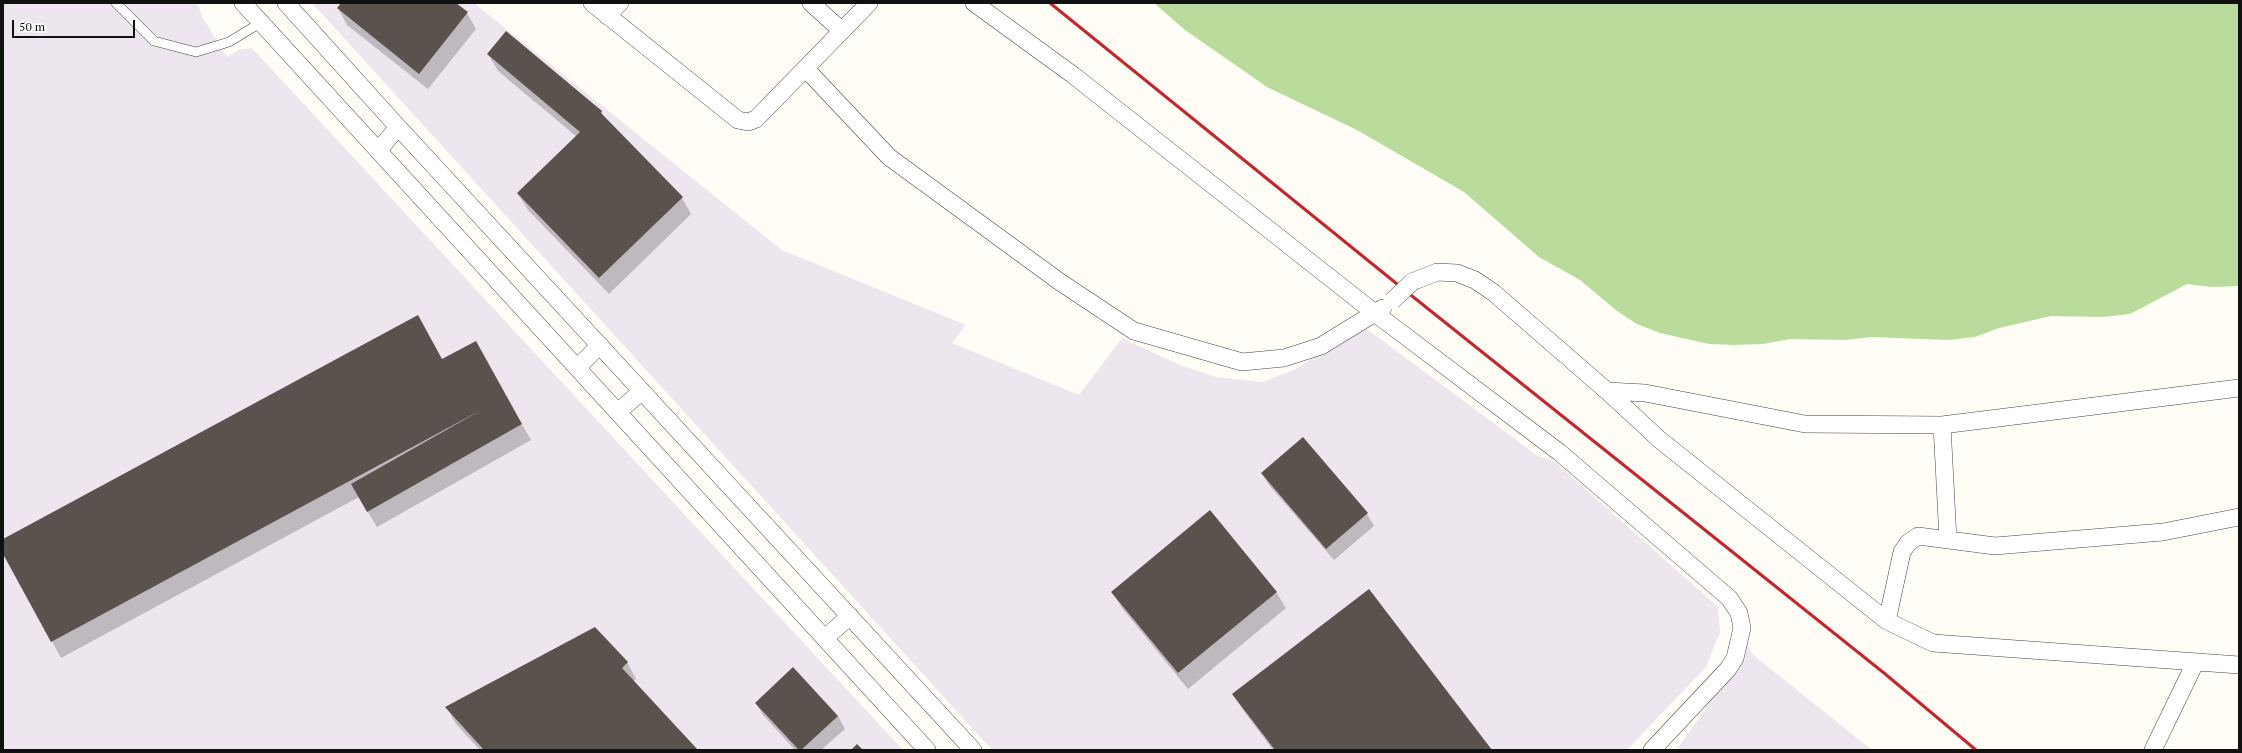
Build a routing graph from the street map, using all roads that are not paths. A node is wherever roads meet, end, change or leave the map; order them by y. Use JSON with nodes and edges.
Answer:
{"nodes":[{"id":1,"x":116,"y":3,"type":"edge"},
{"id":2,"x":242,"y":3,"type":"edge"},
{"id":3,"x":286,"y":3,"type":"edge"},
{"id":4,"x":592,"y":3,"type":"edge"},
{"id":5,"x":620,"y":3,"type":"edge"},
{"id":6,"x":811,"y":3,"type":"edge"},
{"id":7,"x":869,"y":3,"type":"edge"},
{"id":8,"x":974,"y":3,"type":"edge"},
{"id":9,"x":993,"y":11,"type":"edge"},
{"id":10,"x":607,"y":16,"type":"junction"},
{"id":11,"x":260,"y":23,"type":"junction"},
{"id":12,"x":842,"y":31,"type":"junction"},
{"id":13,"x":806,"y":69,"type":"junction"},
{"id":14,"x":398,"y":127,"type":"junction"},
{"id":15,"x":378,"y":152,"type":"junction"},
{"id":16,"x":1376,"y":314,"type":"junction"},
{"id":17,"x":600,"y":345,"type":"junction"},
{"id":18,"x":577,"y":368,"type":"junction"},
{"id":19,"x":2239,"y":388,"type":"edge"},
{"id":20,"x":642,"y":391,"type":"junction"},
{"id":21,"x":1607,"y":391,"type":"junction"},
{"id":22,"x":618,"y":412,"type":"junction"},
{"id":23,"x":1942,"y":425,"type":"junction"},
{"id":24,"x":2239,"y":517,"type":"edge"},
{"id":25,"x":1948,"y":540,"type":"junction"},
{"id":26,"x":850,"y":616,"type":"junction"},
{"id":27,"x":1887,"y":621,"type":"junction"},
{"id":28,"x":825,"y":638,"type":"junction"},
{"id":29,"x":2194,"y":663,"type":"junction"},
{"id":30,"x":2239,"y":665,"type":"edge"},
{"id":31,"x":927,"y":750,"type":"edge"},
{"id":32,"x":973,"y":750,"type":"edge"},
{"id":33,"x":1652,"y":750,"type":"edge"},
{"id":34,"x":2153,"y":750,"type":"edge"}],
"edges":[{"from":1,"to":11,"type":"lane"},
{"from":2,"to":11,"type":"street"},
{"from":3,"to":14,"type":"street"},
{"from":4,"to":10,"type":"street"},
{"from":5,"to":10,"type":"street"},
{"from":6,"to":12,"type":"street"},
{"from":7,"to":12,"type":"street"},
{"from":8,"to":9,"type":"street"},
{"from":9,"to":16,"type":"street"},
{"from":10,"to":13,"type":"street"},
{"from":11,"to":15,"type":"street"},
{"from":12,"to":13,"type":"street"},
{"from":13,"to":16,"type":"street"},
{"from":14,"to":15,"type":"street"},
{"from":14,"to":17,"type":"street"},
{"from":15,"to":18,"type":"street"},
{"from":16,"to":21,"type":"street","bridge":true},
{"from":16,"to":33,"type":"street"},
{"from":17,"to":18,"type":"street"},
{"from":17,"to":20,"type":"street"},
{"from":18,"to":22,"type":"street"},
{"from":19,"to":23,"type":"street"},
{"from":20,"to":22,"type":"street"},
{"from":20,"to":26,"type":"street"},
{"from":21,"to":23,"type":"street"},
{"from":21,"to":27,"type":"street"},
{"from":22,"to":28,"type":"street"},
{"from":23,"to":25,"type":"street"},
{"from":24,"to":25,"type":"street"},
{"from":25,"to":27,"type":"street"},
{"from":26,"to":28,"type":"street"},
{"from":26,"to":32,"type":"street"},
{"from":27,"to":29,"type":"street"},
{"from":28,"to":31,"type":"street"},
{"from":29,"to":30,"type":"street"},
{"from":29,"to":34,"type":"street"}]}
